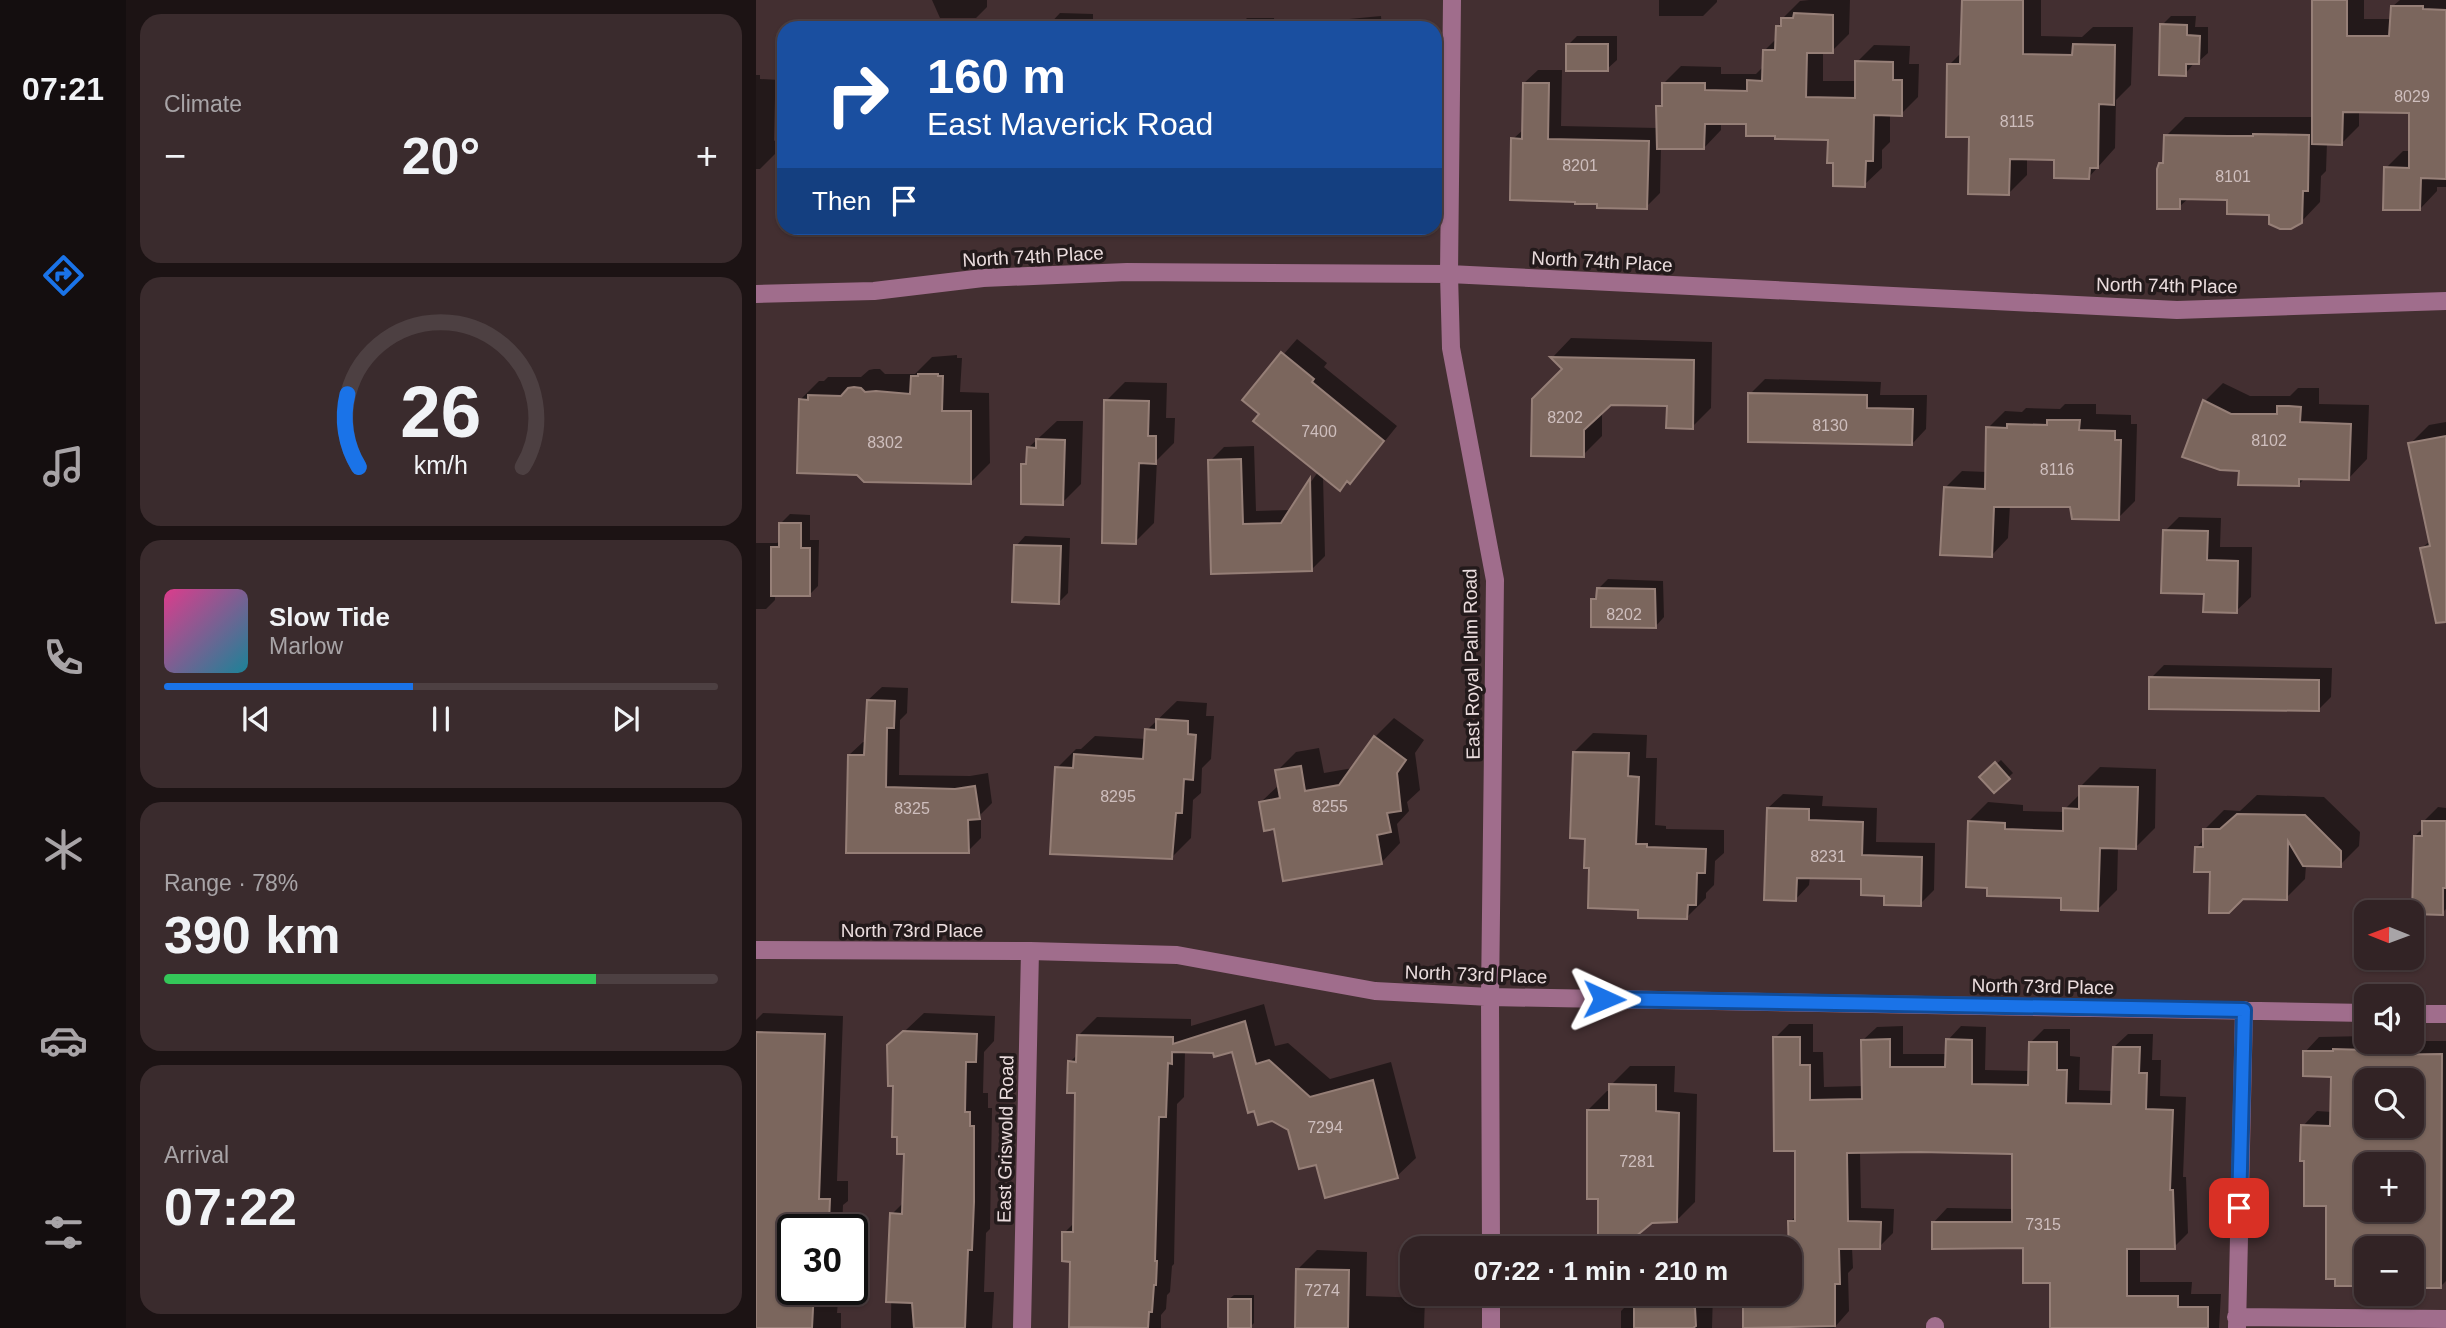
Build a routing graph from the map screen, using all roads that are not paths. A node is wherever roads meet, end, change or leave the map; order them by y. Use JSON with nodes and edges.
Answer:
{"nodes":[{"id":1,"x":1452,"y":0,"type":"edge"},
{"id":2,"x":1449,"y":274,"type":"junction"},
{"id":3,"x":756,"y":294,"type":"edge"},
{"id":4,"x":2446,"y":301,"type":"edge"},
{"id":5,"x":756,"y":950,"type":"edge"},
{"id":6,"x":1030,"y":951,"type":"junction"},
{"id":7,"x":1490,"y":997,"type":"junction"},
{"id":8,"x":2244,"y":1010,"type":"junction"},
{"id":9,"x":2354,"y":1013,"type":"edge"},
{"id":10,"x":2424,"y":1014,"type":"edge"},
{"id":11,"x":2446,"y":1014,"type":"edge"},
{"id":12,"x":1491,"y":1236,"type":"edge"},
{"id":13,"x":1491,"y":1306,"type":"edge"},
{"id":14,"x":2446,"y":1319,"type":"edge"},
{"id":15,"x":2236,"y":1322,"type":"edge"},
{"id":16,"x":1022,"y":1328,"type":"edge"},
{"id":17,"x":1491,"y":1328,"type":"edge"}],
"edges":[{"from":1,"to":2,"type":"street","name":"East Royal Palm Road"},
{"from":2,"to":3,"type":"street","name":"North 74th Place"},
{"from":2,"to":4,"type":"street","name":"North 74th Place"},
{"from":2,"to":7,"type":"street","name":"East Royal Palm Road"},
{"from":5,"to":6,"type":"street","name":"North 73rd Place"},
{"from":6,"to":7,"type":"street","name":"North 73rd Place"},
{"from":6,"to":16,"type":"street","name":"East Griswold Road"},
{"from":7,"to":8,"type":"street","name":"North 73rd Place"},
{"from":7,"to":12,"type":"street","name":"East Royal Palm Road"},
{"from":8,"to":9,"type":"street","name":"North 73rd Place"},
{"from":8,"to":15,"type":"street"},
{"from":10,"to":11,"type":"street"},
{"from":13,"to":17,"type":"street"},
{"from":14,"to":15,"type":"street"}]}
